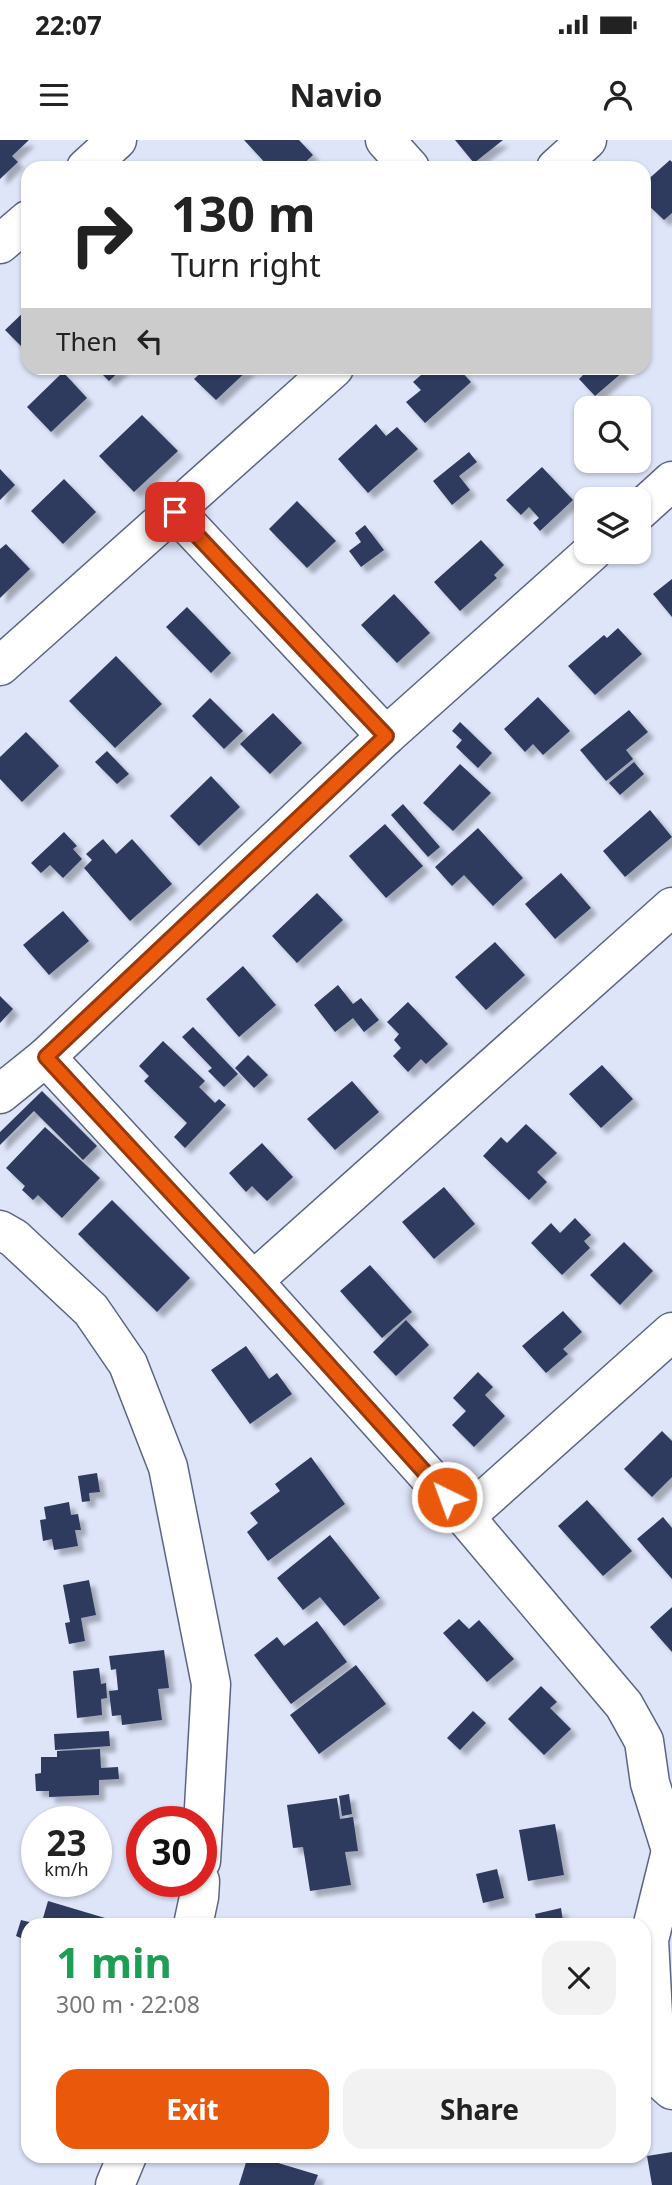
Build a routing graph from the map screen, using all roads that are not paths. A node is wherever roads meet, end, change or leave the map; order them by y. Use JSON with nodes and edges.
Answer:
{"nodes":[{"id":1,"x":117,"y":140,"type":"edge"},
{"id":2,"x":385,"y":140,"type":"edge"},
{"id":3,"x":587,"y":140,"type":"edge"},
{"id":4,"x":94,"y":161,"type":"edge"},
{"id":5,"x":404,"y":161,"type":"edge"},
{"id":6,"x":564,"y":161,"type":"edge"},
{"id":7,"x":21,"y":225,"type":"edge"},
{"id":8,"x":0,"y":244,"type":"edge"},
{"id":9,"x":326,"y":375,"type":"edge"},
{"id":10,"x":672,"y":481,"type":"edge"},
{"id":11,"x":651,"y":500,"type":"edge"},
{"id":12,"x":175,"y":512,"type":"junction"},
{"id":13,"x":578,"y":564,"type":"edge"},
{"id":14,"x":0,"y":666,"type":"edge"},
{"id":15,"x":386,"y":736,"type":"junction"},
{"id":16,"x":672,"y":907,"type":"edge"},
{"id":17,"x":46,"y":1057,"type":"junction"},
{"id":18,"x":0,"y":1094,"type":"edge"},
{"id":19,"x":0,"y":1230,"type":"edge"},
{"id":20,"x":253,"y":1281,"type":"junction"},
{"id":21,"x":672,"y":1332,"type":"edge"},
{"id":22,"x":465,"y":1517,"type":"junction"},
{"id":23,"x":204,"y":1806,"type":"edge"},
{"id":24,"x":671,"y":1848,"type":"edge"},
{"id":25,"x":197,"y":1897,"type":"edge"},
{"id":26,"x":193,"y":1918,"type":"edge"},
{"id":27,"x":651,"y":1932,"type":"edge"},
{"id":28,"x":651,"y":1978,"type":"edge"},
{"id":29,"x":672,"y":2090,"type":"edge"},
{"id":30,"x":124,"y":2163,"type":"edge"},
{"id":31,"x":115,"y":2185,"type":"edge"}],
"edges":[{"from":1,"to":4,"type":"street"},
{"from":2,"to":5,"type":"street"},
{"from":3,"to":6,"type":"street"},
{"from":7,"to":8,"type":"street"},
{"from":9,"to":12,"type":"street"},
{"from":10,"to":11,"type":"street"},
{"from":12,"to":14,"type":"street"},
{"from":12,"to":15,"type":"street"},
{"from":13,"to":15,"type":"street"},
{"from":15,"to":17,"type":"street"},
{"from":16,"to":20,"type":"street"},
{"from":17,"to":18,"type":"street"},
{"from":17,"to":20,"type":"street"},
{"from":19,"to":23,"type":"street"},
{"from":20,"to":22,"type":"street"},
{"from":21,"to":22,"type":"street"},
{"from":22,"to":24,"type":"street"},
{"from":24,"to":27,"type":"street"},
{"from":25,"to":26,"type":"street"},
{"from":28,"to":29,"type":"street"},
{"from":30,"to":31,"type":"street"}]}
